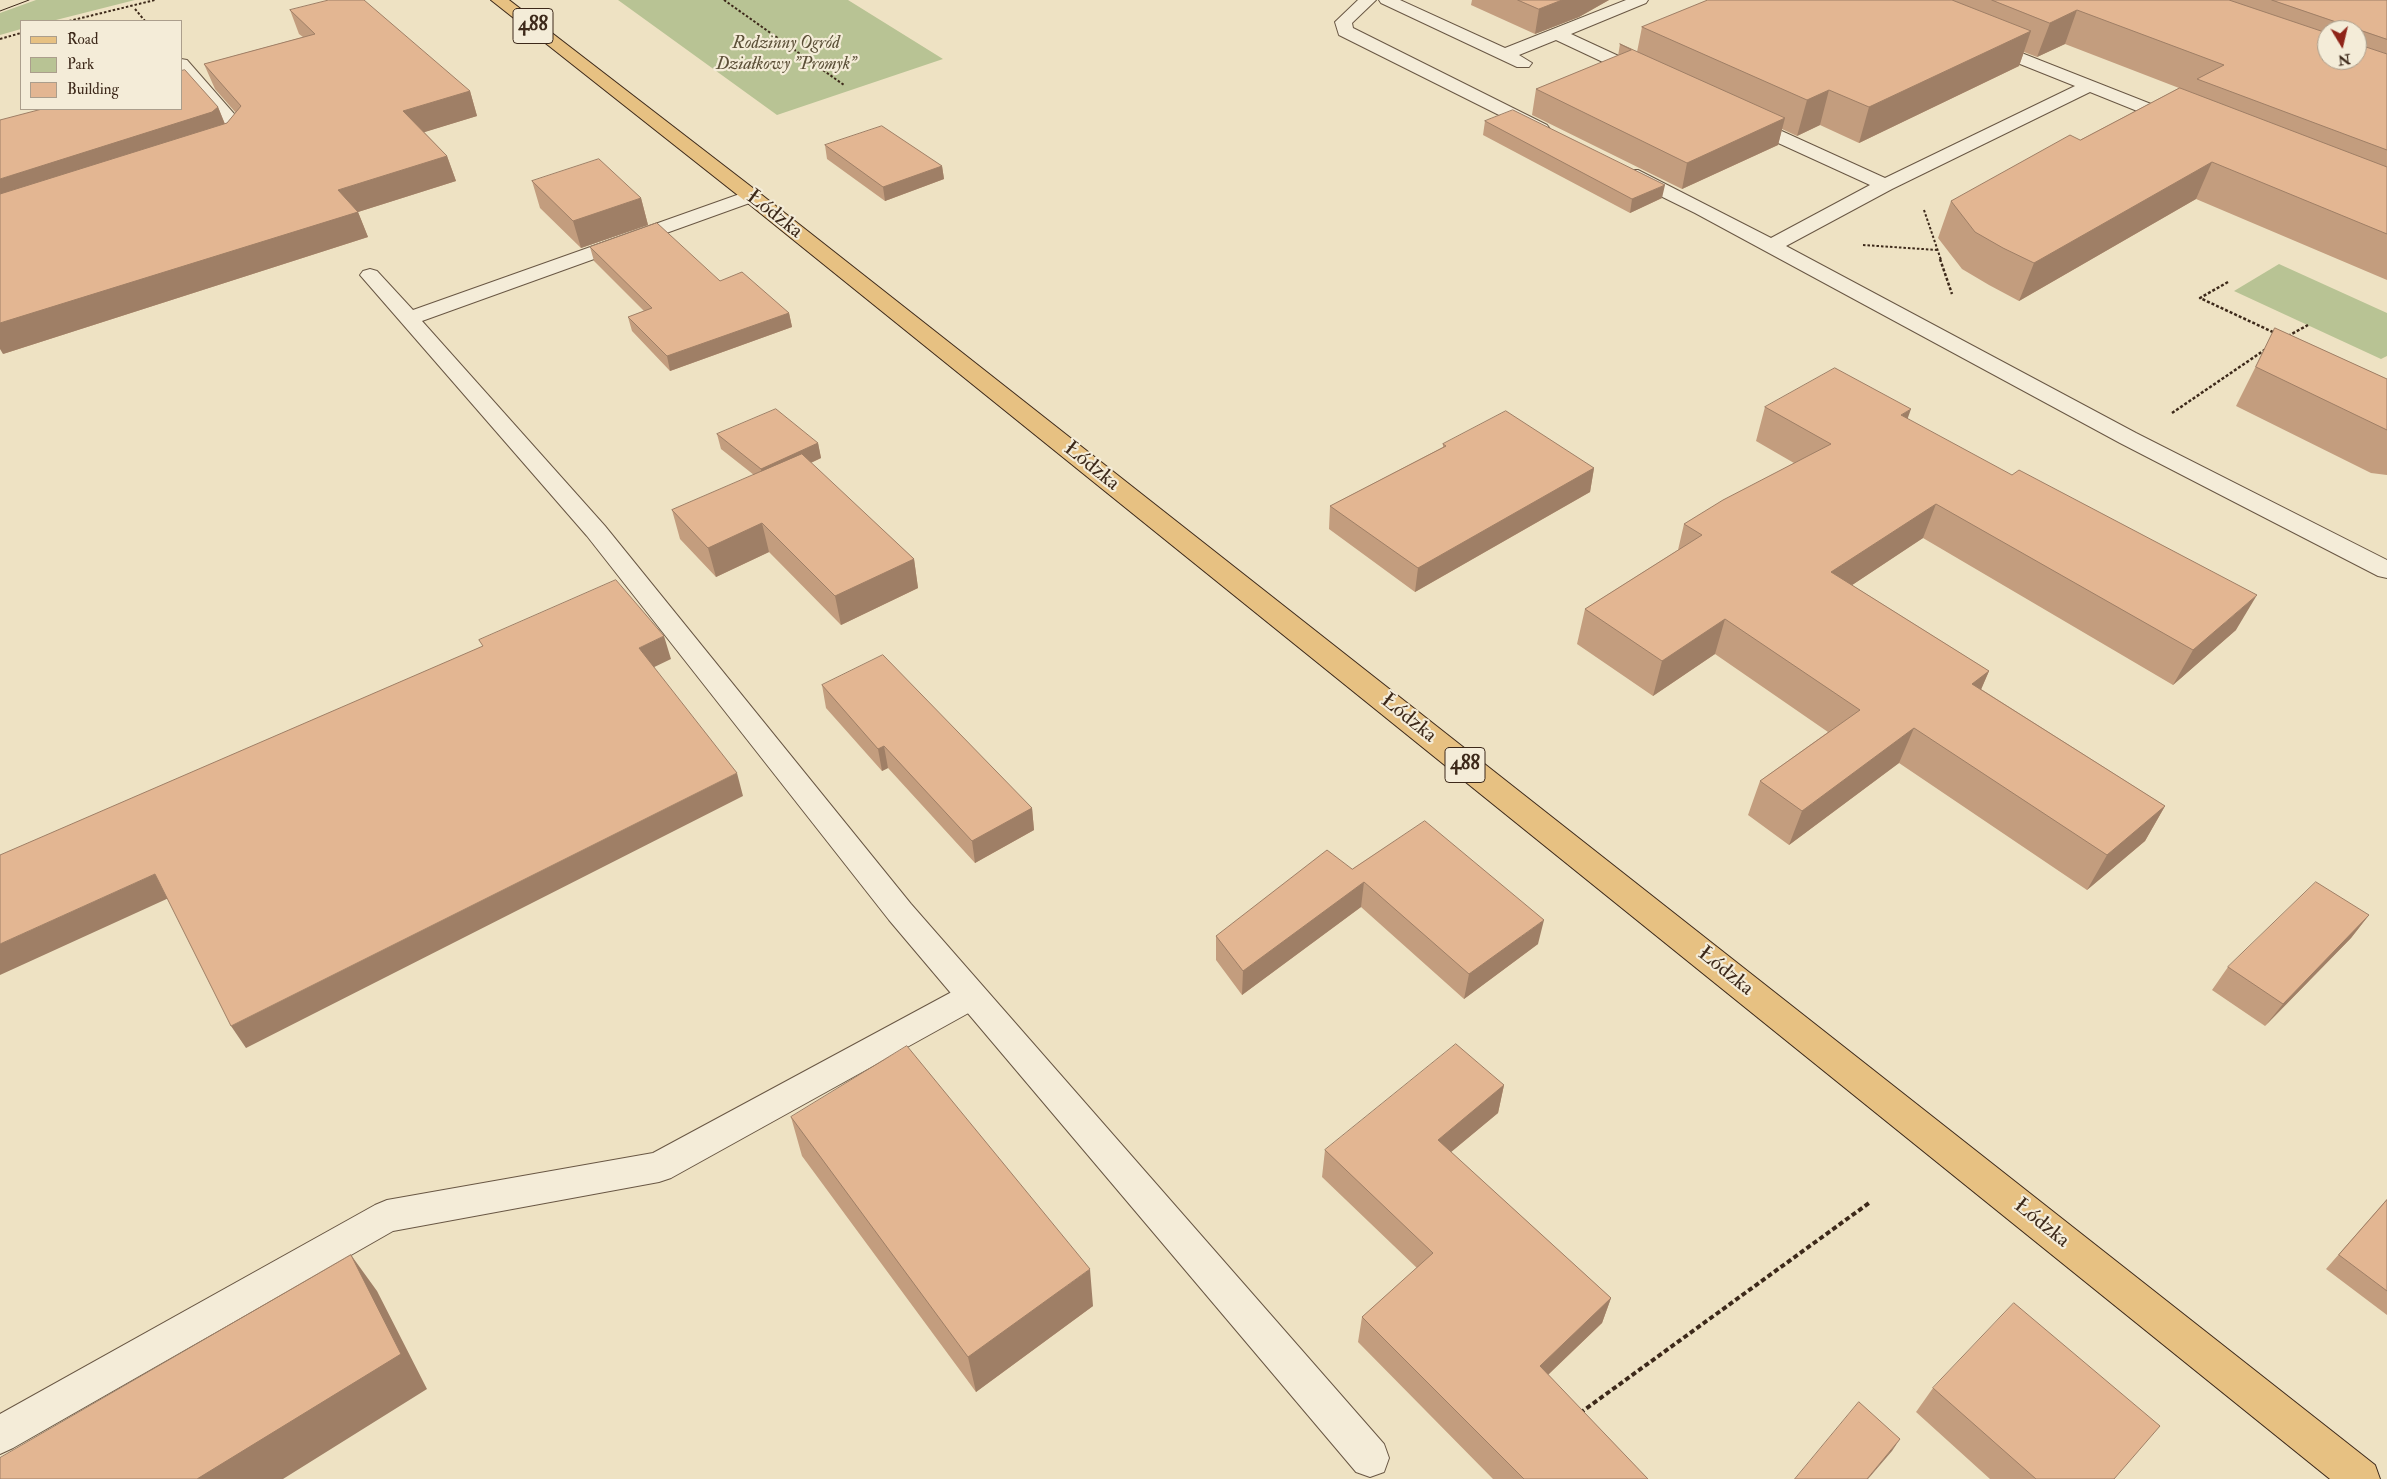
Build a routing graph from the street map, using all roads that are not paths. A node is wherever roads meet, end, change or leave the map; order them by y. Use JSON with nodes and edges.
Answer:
{"nodes":[{"id":1,"x":499,"y":0,"type":"edge"},
{"id":2,"x":1368,"y":0,"type":"edge"},
{"id":3,"x":1387,"y":0,"type":"edge"},
{"id":4,"x":1640,"y":0,"type":"edge"},
{"id":5,"x":1556,"y":34,"type":"junction"},
{"id":6,"x":1966,"y":36,"type":"edge"},
{"id":7,"x":1504,"y":55,"type":"junction"},
{"id":8,"x":1523,"y":63,"type":"dead end"},
{"id":9,"x":182,"y":65,"type":"edge"},
{"id":10,"x":1663,"y":83,"type":"edge"},
{"id":11,"x":2088,"y":86,"type":"junction"},
{"id":12,"x":1735,"y":116,"type":"edge"},
{"id":13,"x":2197,"y":128,"type":"edge"},
{"id":14,"x":1555,"y":136,"type":"edge"},
{"id":15,"x":211,"y":148,"type":"edge"},
{"id":16,"x":1615,"y":166,"type":"edge"},
{"id":17,"x":1885,"y":185,"type":"junction"},
{"id":18,"x":751,"y":196,"type":"junction"},
{"id":19,"x":1771,"y":246,"type":"junction"},
{"id":20,"x":370,"y":275,"type":"dead end"},
{"id":21,"x":408,"y":319,"type":"junction"},
{"id":22,"x":2387,"y":570,"type":"edge"},
{"id":23,"x":972,"y":996,"type":"junction"},
{"id":24,"x":0,"y":1435,"type":"edge"},
{"id":25,"x":1366,"y":1469,"type":"edge"},
{"id":26,"x":2361,"y":1479,"type":"edge"}],
"edges":[{"from":1,"to":18,"type":"main road","name":"Łódzka","number":"488"},
{"from":2,"to":14,"type":"street"},
{"from":3,"to":7,"type":"street"},
{"from":4,"to":5,"type":"street"},
{"from":5,"to":7,"type":"street"},
{"from":5,"to":10,"type":"street"},
{"from":6,"to":11,"type":"street"},
{"from":7,"to":8,"type":"street"},
{"from":9,"to":15,"type":"street"},
{"from":11,"to":13,"type":"street"},
{"from":11,"to":17,"type":"street"},
{"from":12,"to":17,"type":"street"},
{"from":16,"to":19,"type":"street"},
{"from":17,"to":19,"type":"street"},
{"from":18,"to":21,"type":"street"},
{"from":18,"to":26,"type":"main road","name":"Łódzka","number":"488"},
{"from":19,"to":22,"type":"street"},
{"from":20,"to":21,"type":"street"},
{"from":21,"to":23,"type":"street"},
{"from":23,"to":24,"type":"street"},
{"from":23,"to":25,"type":"street"}]}
